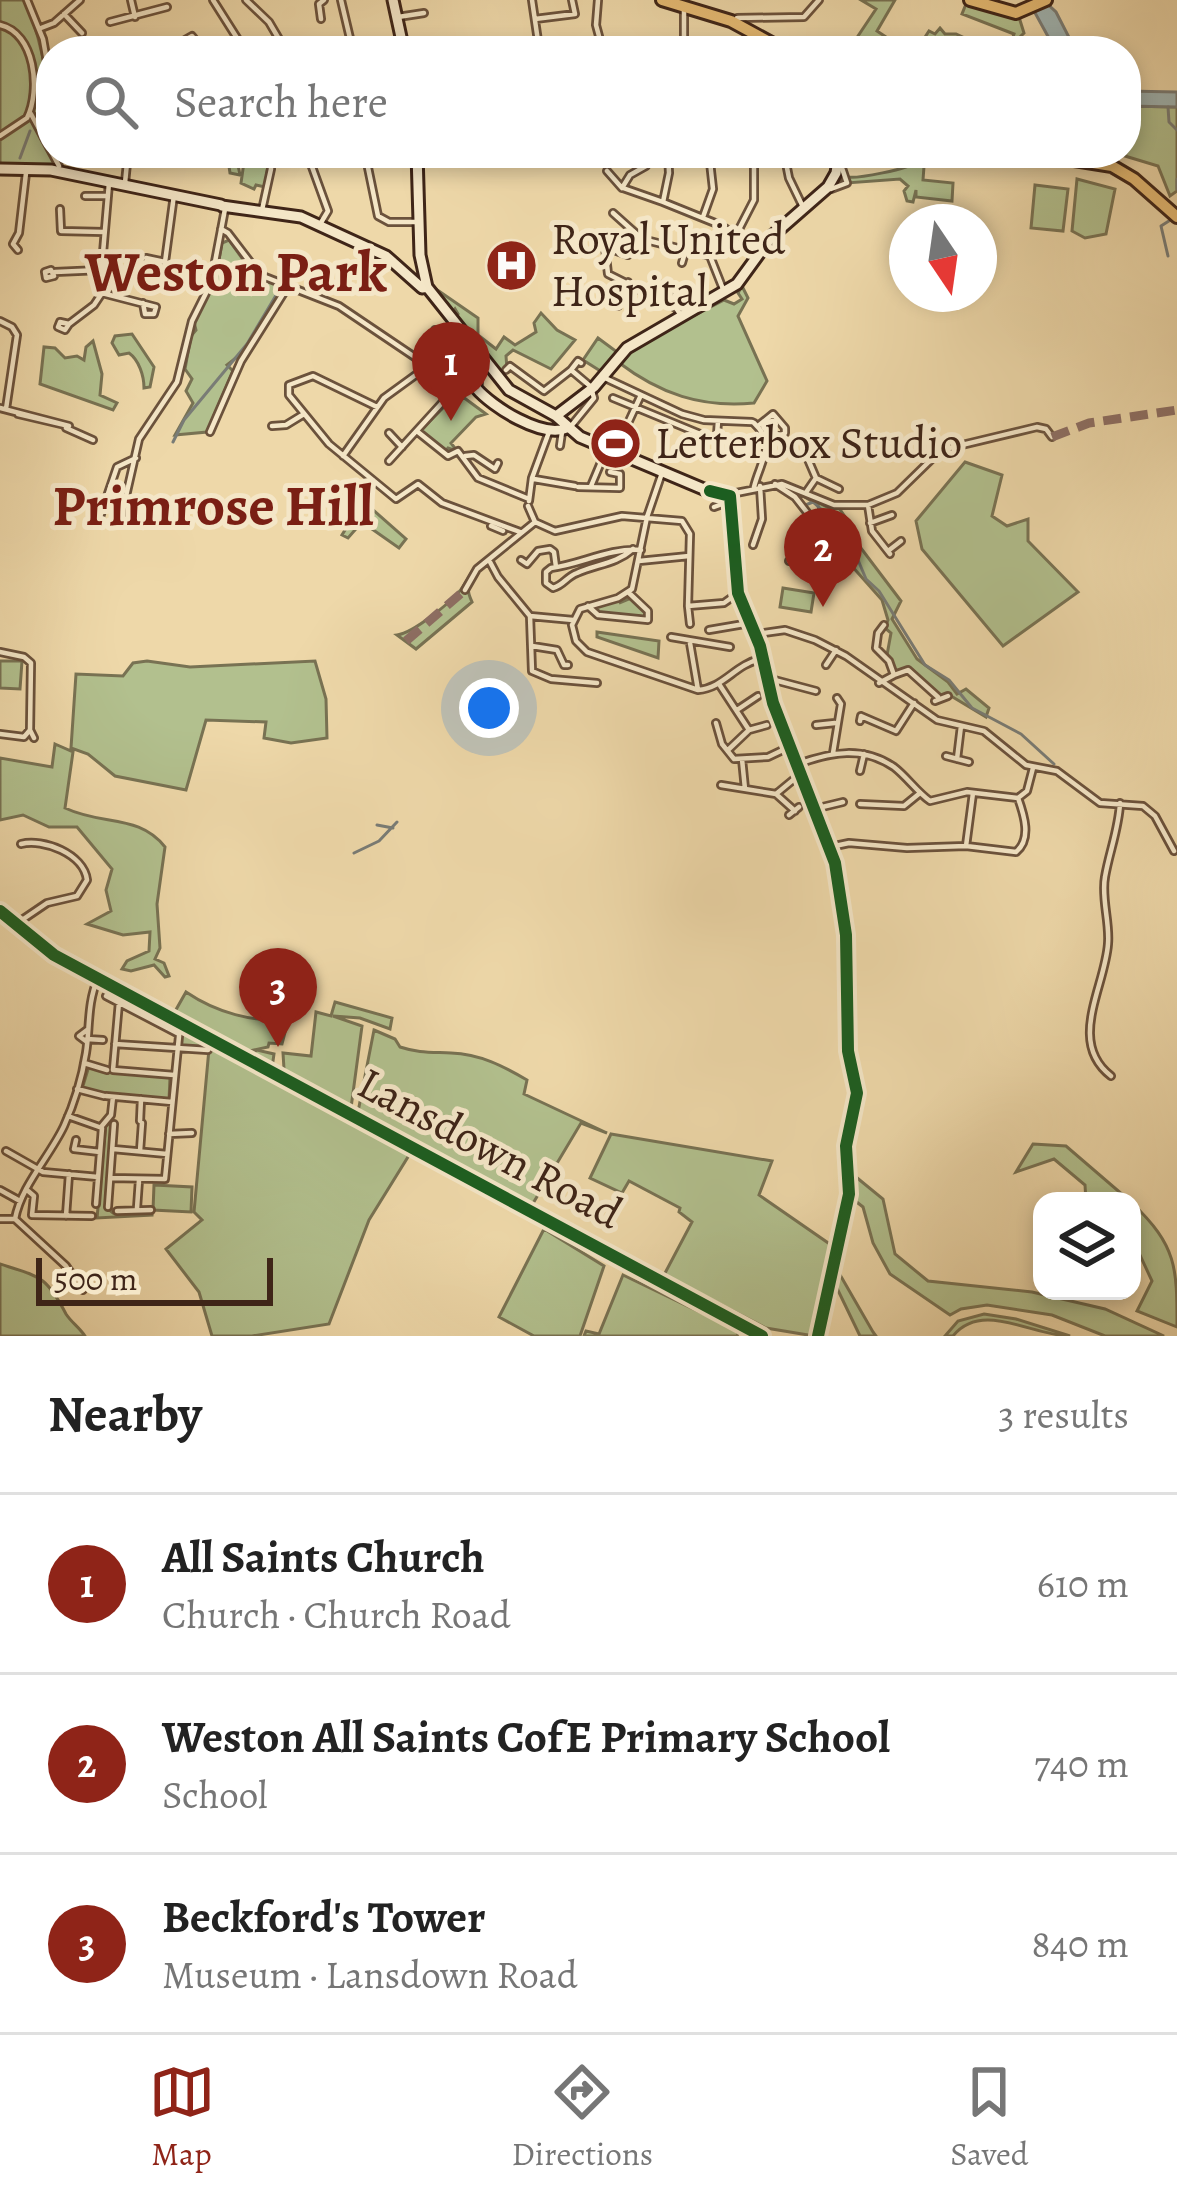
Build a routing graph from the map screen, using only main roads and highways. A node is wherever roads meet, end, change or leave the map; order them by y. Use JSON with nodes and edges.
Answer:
{"nodes":[{"id":1,"x":662,"y":0,"type":"edge"},
{"id":2,"x":970,"y":0,"type":"edge"},
{"id":3,"x":1046,"y":0,"type":"edge"},
{"id":4,"x":758,"y":36,"type":"edge"},
{"id":5,"x":1114,"y":168,"type":"edge"},
{"id":6,"x":1177,"y":217,"type":"edge"}],
"edges":[{"from":1,"to":4,"type":"main road"},
{"from":2,"to":3,"type":"main road"},
{"from":5,"to":6,"type":"main road"}]}
